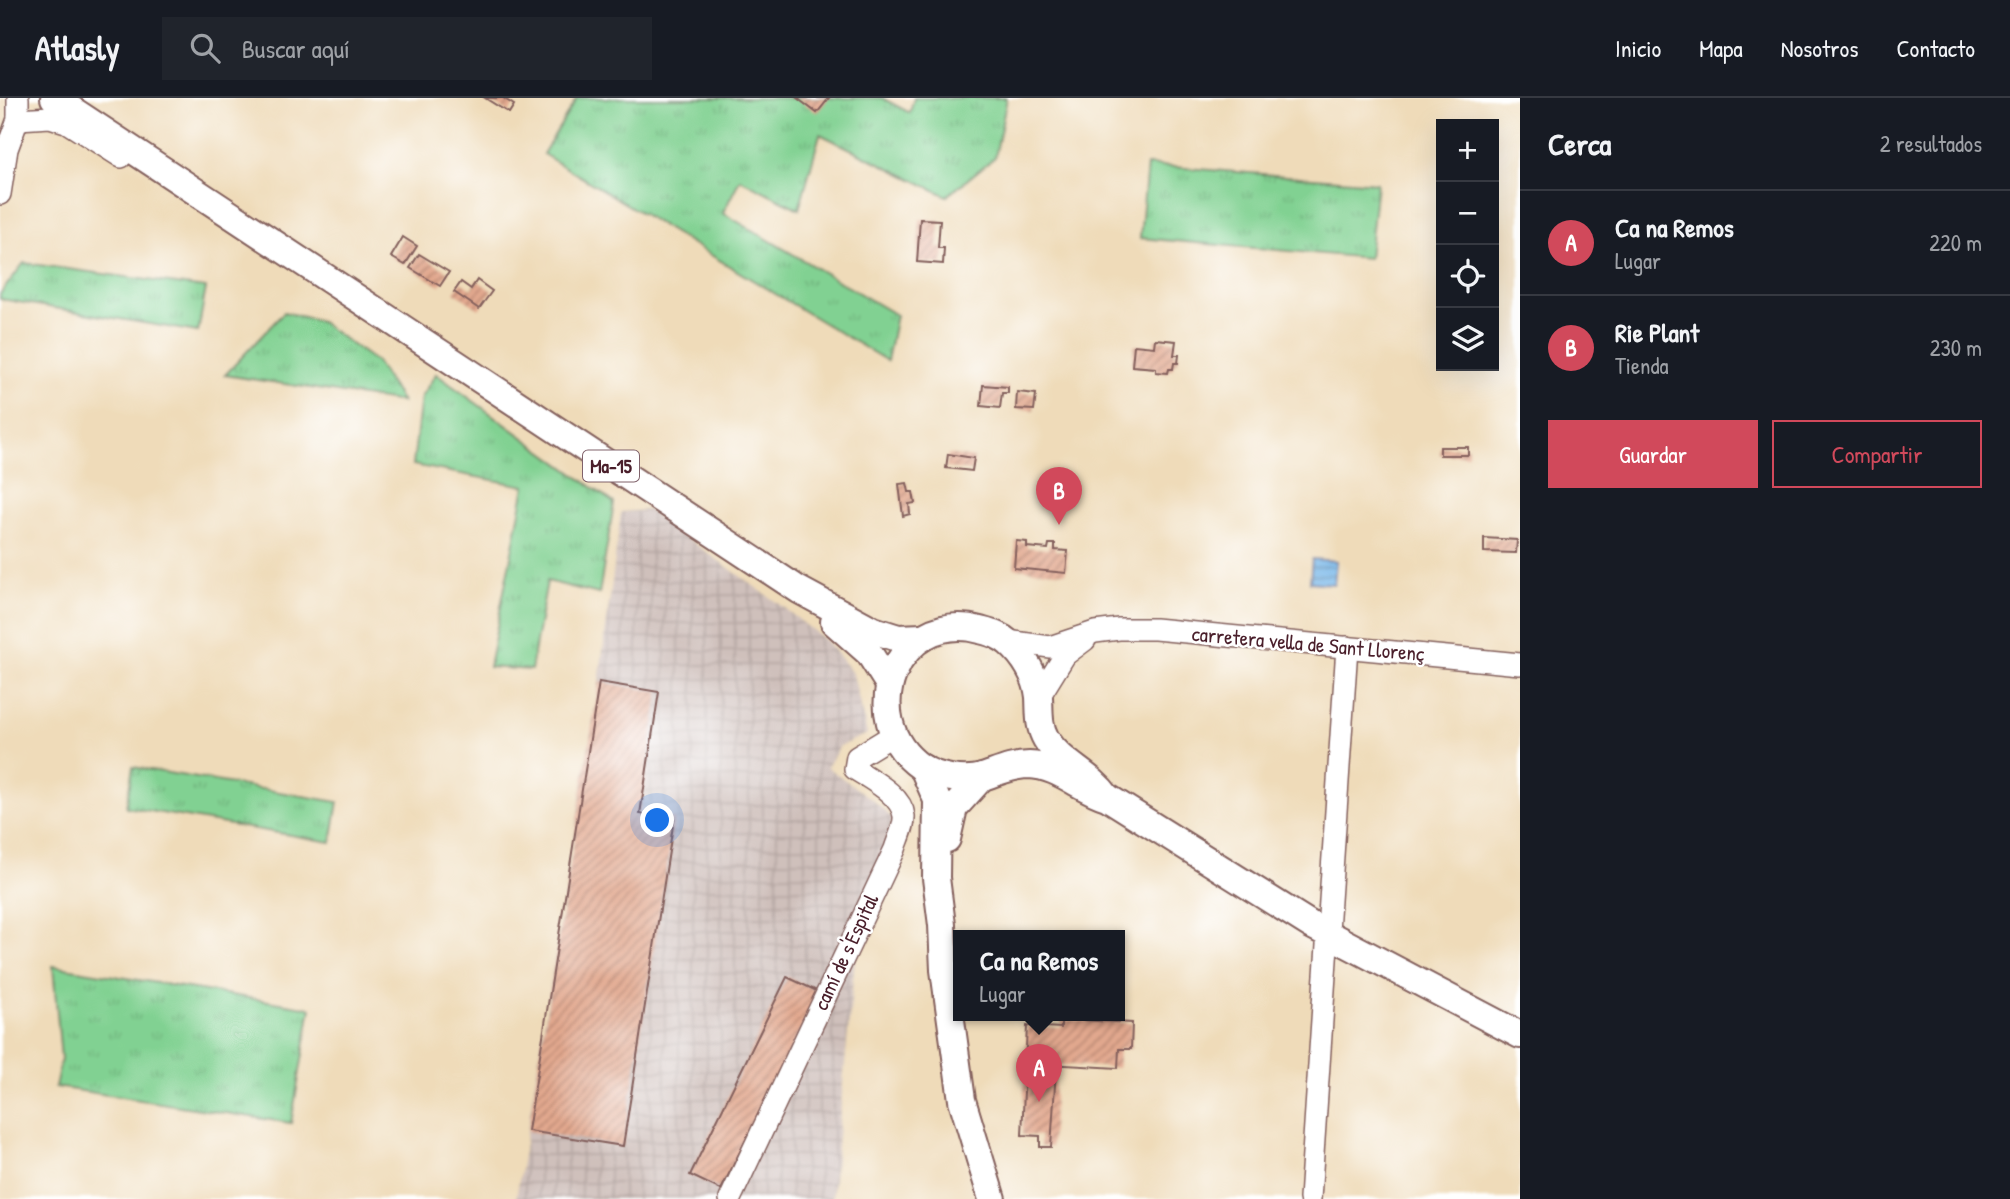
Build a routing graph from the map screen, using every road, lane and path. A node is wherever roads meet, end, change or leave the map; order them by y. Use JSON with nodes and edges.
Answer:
{"nodes":[{"id":1,"x":54,"y":98,"type":"edge"},
{"id":2,"x":18,"y":108,"type":"edge"},
{"id":3,"x":177,"y":178,"type":"junction"},
{"id":4,"x":0,"y":194,"type":"edge"},
{"id":5,"x":799,"y":590,"type":"junction"},
{"id":6,"x":1095,"y":632,"type":"junction"},
{"id":7,"x":923,"y":638,"type":"junction"},
{"id":8,"x":1007,"y":641,"type":"junction"},
{"id":9,"x":1348,"y":648,"type":"junction"},
{"id":10,"x":1520,"y":664,"type":"edge"},
{"id":11,"x":888,"y":684,"type":"junction"},
{"id":12,"x":1038,"y":706,"type":"junction"},
{"id":13,"x":893,"y":735,"type":"junction"},
{"id":14,"x":923,"y":768,"type":"junction"},
{"id":15,"x":990,"y":774,"type":"junction"},
{"id":16,"x":1107,"y":797,"type":"junction"},
{"id":17,"x":939,"y":893,"type":"junction"},
{"id":18,"x":1326,"y":934,"type":"junction"},
{"id":19,"x":1520,"y":1035,"type":"edge"},
{"id":20,"x":730,"y":1199,"type":"edge"},
{"id":21,"x":992,"y":1199,"type":"edge"},
{"id":22,"x":1310,"y":1199,"type":"edge"}],
"edges":[{"from":1,"to":3,"type":"main road","number":"Ma-15"},
{"from":2,"to":3,"type":"street"},
{"from":2,"to":4,"type":"street"},
{"from":3,"to":5,"type":"main road","number":"Ma-15"},
{"from":5,"to":7,"type":"main road","number":"Ma-15"},
{"from":5,"to":11,"type":"main road","number":"Ma-15"},
{"from":6,"to":8,"type":"street","name":"carretera vella de Sant Llorenç"},
{"from":6,"to":9,"type":"street","name":"carretera vella de Sant Llorenç"},
{"from":6,"to":12,"type":"street"},
{"from":7,"to":8,"type":"main road","number":"Ma-15"},
{"from":7,"to":11,"type":"main road","number":"Ma-15"},
{"from":8,"to":12,"type":"main road"},
{"from":9,"to":10,"type":"street","name":"carretera vella de Sant Llorenç"},
{"from":9,"to":18,"type":"street"},
{"from":11,"to":13,"type":"main road"},
{"from":12,"to":15,"type":"main road"},
{"from":12,"to":16,"type":"main road"},
{"from":13,"to":14,"type":"main road"},
{"from":13,"to":20,"type":"street","name":"camí de s'Espital"},
{"from":14,"to":15,"type":"main road"},
{"from":14,"to":17,"type":"main road"},
{"from":15,"to":16,"type":"main road"},
{"from":15,"to":17,"type":"main road"},
{"from":16,"to":18,"type":"main road"},
{"from":17,"to":21,"type":"main road"},
{"from":18,"to":19,"type":"main road"},
{"from":18,"to":22,"type":"street"}]}
